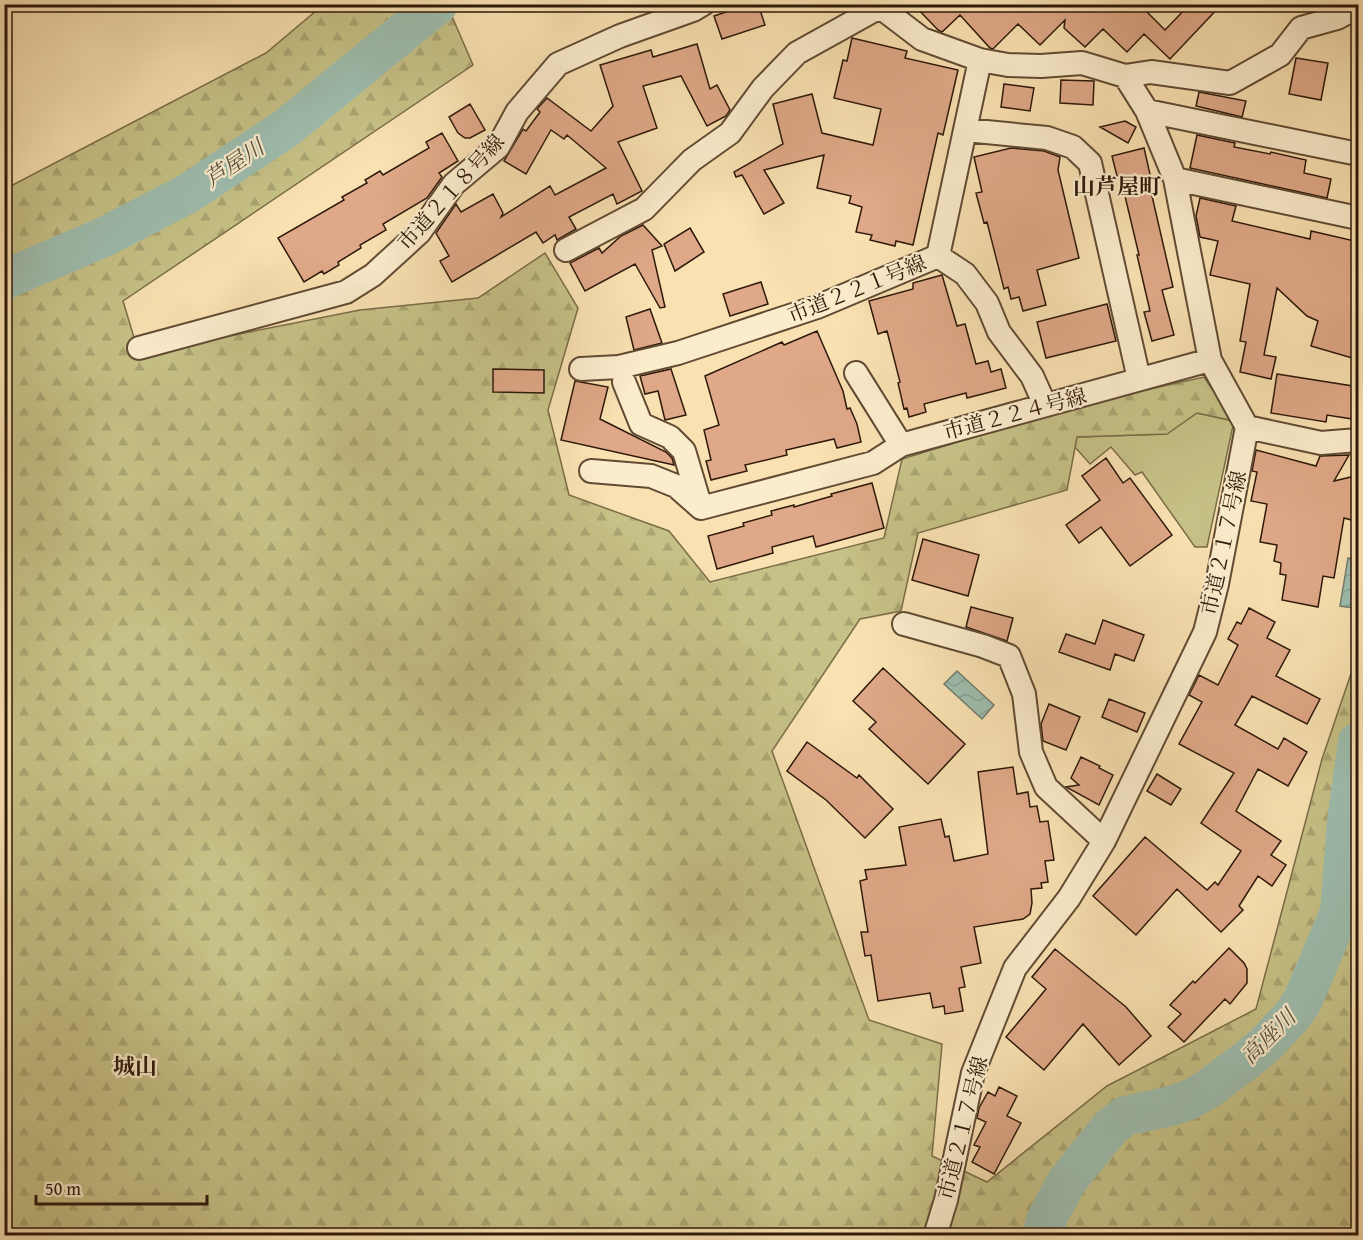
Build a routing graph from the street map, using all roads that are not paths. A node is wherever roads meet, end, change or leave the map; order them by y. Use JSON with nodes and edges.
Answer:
{"nodes":[{"id":1,"x":703,"y":4,"type":"edge"},
{"id":2,"x":882,"y":6,"type":"edge"},
{"id":3,"x":1359,"y":7,"type":"edge"},
{"id":4,"x":980,"y":60,"type":"junction"},
{"id":5,"x":1125,"y":76,"type":"junction"},
{"id":6,"x":1147,"y":111,"type":"junction"},
{"id":7,"x":966,"y":130,"type":"junction"},
{"id":8,"x":1359,"y":154,"type":"edge"},
{"id":9,"x":1175,"y":179,"type":"junction"},
{"id":10,"x":1359,"y":218,"type":"edge"},
{"id":11,"x":566,"y":250,"type":"dead end"},
{"id":12,"x":938,"y":256,"type":"junction"},
{"id":13,"x":139,"y":348,"type":"dead end"},
{"id":14,"x":1209,"y":360,"type":"junction"},
{"id":15,"x":581,"y":369,"type":"dead end"},
{"id":16,"x":856,"y":373,"type":"dead end"},
{"id":17,"x":1139,"y":380,"type":"junction"},
{"id":18,"x":624,"y":382,"type":"dead end"},
{"id":19,"x":1045,"y":405,"type":"junction"},
{"id":20,"x":1247,"y":427,"type":"junction"},
{"id":21,"x":1359,"y":440,"type":"edge"},
{"id":22,"x":901,"y":445,"type":"junction"},
{"id":23,"x":591,"y":471,"type":"dead end"},
{"id":24,"x":695,"y":509,"type":"junction"},
{"id":25,"x":904,"y":624,"type":"dead end"},
{"id":26,"x":1104,"y":841,"type":"junction"},
{"id":27,"x":935,"y":1236,"type":"edge"}],
"edges":[{"from":1,"to":13,"type":"street","name":"市道２１８号線"},
{"from":2,"to":4,"type":"street"},
{"from":2,"to":11,"type":"street"},
{"from":3,"to":5,"type":"street"},
{"from":4,"to":5,"type":"street"},
{"from":4,"to":7,"type":"street","name":"市道２２１号線"},
{"from":5,"to":6,"type":"street"},
{"from":6,"to":8,"type":"street"},
{"from":6,"to":9,"type":"street"},
{"from":7,"to":12,"type":"street","name":"市道２２１号線"},
{"from":7,"to":17,"type":"street"},
{"from":9,"to":10,"type":"street"},
{"from":9,"to":14,"type":"street"},
{"from":12,"to":15,"type":"street","name":"市道２２１号線"},
{"from":12,"to":19,"type":"street"},
{"from":14,"to":17,"type":"street","name":"市道２２４号線"},
{"from":14,"to":20,"type":"street"},
{"from":16,"to":22,"type":"street"},
{"from":17,"to":19,"type":"street","name":"市道２２４号線"},
{"from":18,"to":24,"type":"street"},
{"from":19,"to":22,"type":"street","name":"市道２２４号線"},
{"from":20,"to":21,"type":"street"},
{"from":20,"to":26,"type":"street","name":"市道２１７号線"},
{"from":22,"to":24,"type":"street","name":"市道２２４号線"},
{"from":23,"to":24,"type":"street"},
{"from":25,"to":26,"type":"street"},
{"from":26,"to":27,"type":"street","name":"市道２１７号線"}]}
